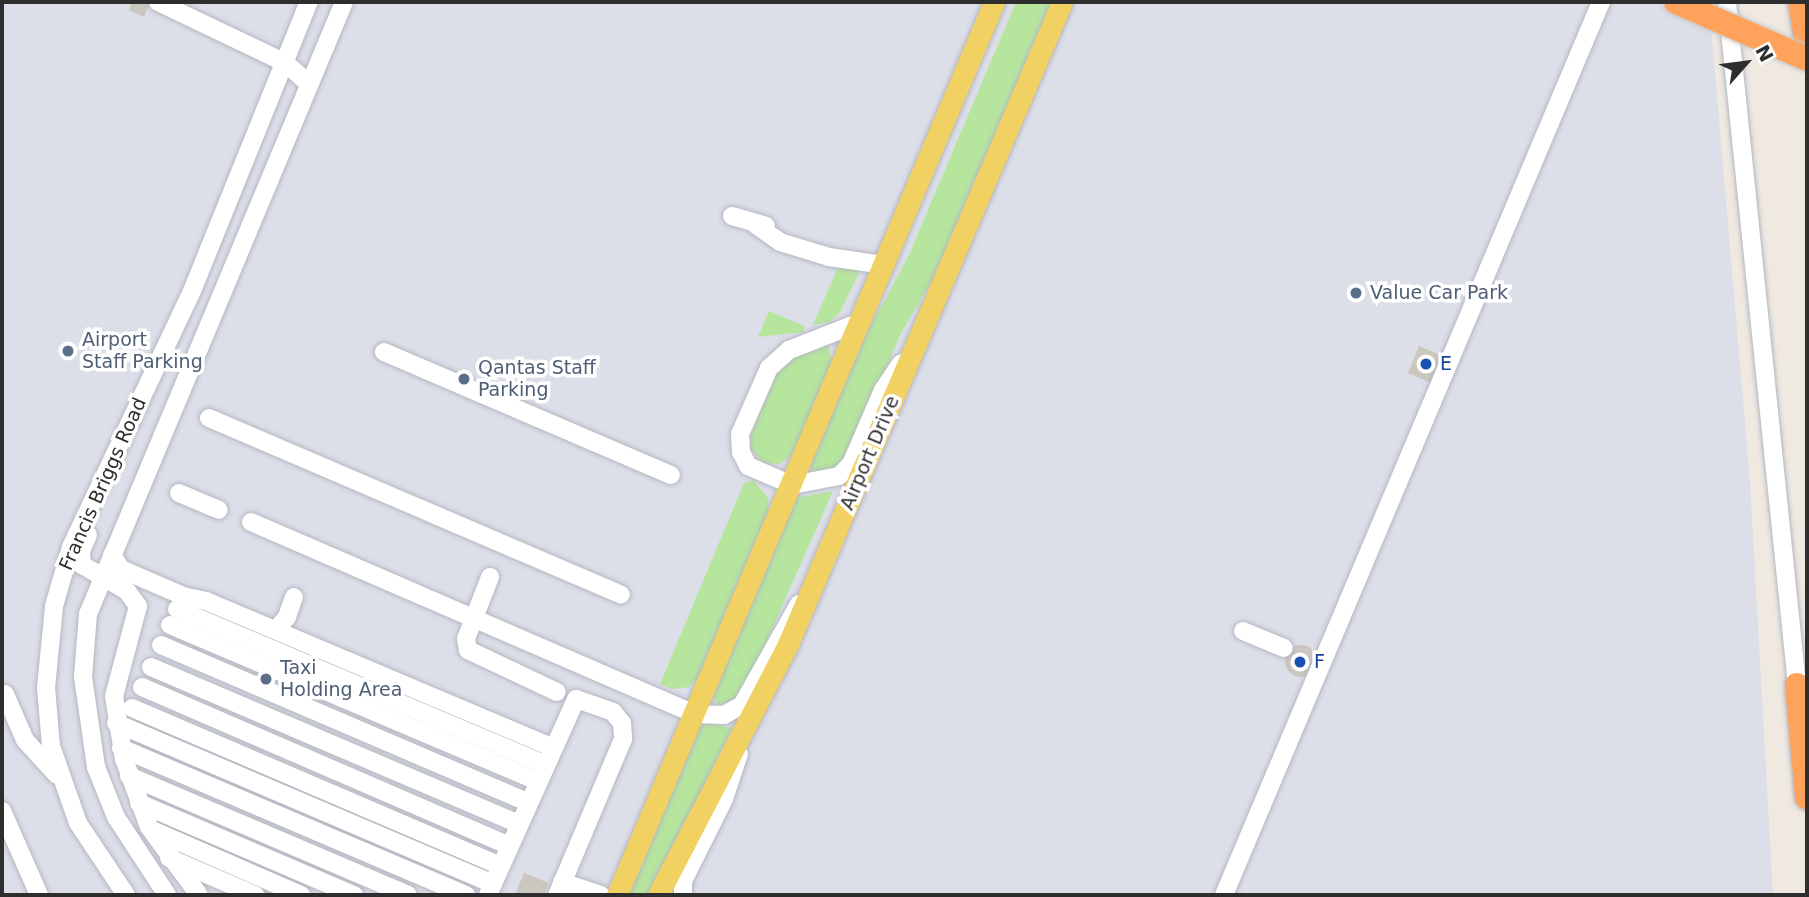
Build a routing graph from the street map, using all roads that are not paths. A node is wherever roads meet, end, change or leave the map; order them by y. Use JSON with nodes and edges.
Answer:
{"nodes":[{"id":1,"x":158,"y":2,"type":"edge"},
{"id":2,"x":309,"y":2,"type":"edge"},
{"id":3,"x":344,"y":2,"type":"edge"},
{"id":4,"x":995,"y":2,"type":"edge"},
{"id":5,"x":1062,"y":2,"type":"edge"},
{"id":6,"x":1601,"y":2,"type":"edge"},
{"id":7,"x":1676,"y":2,"type":"edge"},
{"id":8,"x":1727,"y":2,"type":"edge"},
{"id":9,"x":1800,"y":2,"type":"edge"},
{"id":10,"x":1807,"y":44,"type":"edge"},
{"id":11,"x":1807,"y":59,"type":"edge"},
{"id":12,"x":284,"y":62,"type":"junction"},
{"id":13,"x":309,"y":83,"type":"junction"},
{"id":14,"x":733,"y":216,"type":"dead end"},
{"id":15,"x":884,"y":265,"type":"junction"},
{"id":16,"x":192,"y":291,"type":"junction"},
{"id":17,"x":858,"y":323,"type":"junction"},
{"id":18,"x":921,"y":332,"type":"junction"},
{"id":19,"x":384,"y":352,"type":"dead end"},
{"id":20,"x":209,"y":418,"type":"dead end"},
{"id":21,"x":671,"y":475,"type":"dead end"},
{"id":22,"x":792,"y":485,"type":"junction"},
{"id":23,"x":179,"y":493,"type":"dead end"},
{"id":24,"x":219,"y":510,"type":"dead end"},
{"id":25,"x":251,"y":522,"type":"dead end"},
{"id":26,"x":112,"y":555,"type":"junction"},
{"id":27,"x":104,"y":574,"type":"junction"},
{"id":28,"x":819,"y":575,"type":"junction"},
{"id":29,"x":490,"y":577,"type":"dead end"},
{"id":30,"x":621,"y":595,"type":"dead end"},
{"id":31,"x":293,"y":597,"type":"dead end"},
{"id":32,"x":177,"y":610,"type":"junction"},
{"id":33,"x":473,"y":619,"type":"junction"},
{"id":34,"x":276,"y":630,"type":"junction"},
{"id":35,"x":1243,"y":631,"type":"dead end"},
{"id":36,"x":161,"y":645,"type":"junction"},
{"id":37,"x":1284,"y":648,"type":"dead end"},
{"id":38,"x":151,"y":667,"type":"junction"},
{"id":39,"x":1797,"y":685,"type":"joint"},
{"id":40,"x":142,"y":687,"type":"junction"},
{"id":41,"x":557,"y":692,"type":"dead end"},
{"id":42,"x":5,"y":694,"type":"dead end"},
{"id":43,"x":132,"y":709,"type":"junction"},
{"id":44,"x":694,"y":714,"type":"junction"},
{"id":45,"x":116,"y":723,"type":"junction"},
{"id":46,"x":746,"y":730,"type":"junction"},
{"id":47,"x":551,"y":747,"type":"junction"},
{"id":48,"x":121,"y":748,"type":"junction"},
{"id":49,"x":540,"y":773,"type":"junction"},
{"id":50,"x":129,"y":776,"type":"junction"},
{"id":51,"x":62,"y":780,"type":"junction"},
{"id":52,"x":1807,"y":798,"type":"edge"},
{"id":53,"x":139,"y":803,"type":"junction"},
{"id":54,"x":528,"y":803,"type":"junction"},
{"id":55,"x":2,"y":811,"type":"edge"},
{"id":56,"x":519,"y":824,"type":"junction"},
{"id":57,"x":152,"y":830,"type":"junction"},
{"id":58,"x":509,"y":846,"type":"junction"},
{"id":59,"x":168,"y":857,"type":"junction"},
{"id":60,"x":501,"y":866,"type":"junction"},
{"id":61,"x":559,"y":889,"type":"edge"},
{"id":62,"x":194,"y":890,"type":"edge"},
{"id":63,"x":490,"y":890,"type":"edge"},
{"id":64,"x":39,"y":895,"type":"edge"},
{"id":65,"x":126,"y":895,"type":"edge"},
{"id":66,"x":167,"y":895,"type":"edge"},
{"id":67,"x":212,"y":895,"type":"edge"},
{"id":68,"x":255,"y":895,"type":"edge"},
{"id":69,"x":301,"y":895,"type":"edge"},
{"id":70,"x":354,"y":895,"type":"edge"},
{"id":71,"x":408,"y":895,"type":"edge"},
{"id":72,"x":466,"y":895,"type":"edge"},
{"id":73,"x":601,"y":895,"type":"edge"},
{"id":74,"x":617,"y":895,"type":"edge"},
{"id":75,"x":658,"y":895,"type":"edge"},
{"id":76,"x":683,"y":895,"type":"edge"},
{"id":77,"x":1224,"y":895,"type":"edge"}],
"edges":[{"from":1,"to":12,"type":"street"},
{"from":2,"to":12,"type":"street","name":"Francis Briggs Road"},
{"from":3,"to":13,"type":"street","name":"Francis Briggs Road"},
{"from":4,"to":15,"type":"main road"},
{"from":5,"to":18,"type":"main road","name":"Airport Drive"},
{"from":6,"to":77,"type":"street"},
{"from":7,"to":11,"type":"highway","bridge":true},
{"from":8,"to":39,"type":"street"},
{"from":9,"to":10,"type":"highway"},
{"from":12,"to":13,"type":"street"},
{"from":12,"to":16,"type":"street","name":"Francis Briggs Road"},
{"from":13,"to":26,"type":"street","name":"Francis Briggs Road"},
{"from":14,"to":15,"type":"street"},
{"from":15,"to":17,"type":"main road"},
{"from":16,"to":27,"type":"street"},
{"from":16,"to":51,"type":"street","name":"Francis Briggs Road"},
{"from":17,"to":22,"type":"main road"},
{"from":17,"to":22,"type":"street"},
{"from":18,"to":22,"type":"street"},
{"from":18,"to":28,"type":"main road","name":"Airport Drive"},
{"from":19,"to":21,"type":"street"},
{"from":20,"to":30,"type":"street"},
{"from":22,"to":44,"type":"main road"},
{"from":23,"to":24,"type":"street"},
{"from":25,"to":33,"type":"street"},
{"from":26,"to":27,"type":"street","name":"Francis Briggs Road"},
{"from":26,"to":32,"type":"street"},
{"from":27,"to":45,"type":"street"},
{"from":27,"to":66,"type":"street","name":"Francis Briggs Road"},
{"from":28,"to":44,"type":"street"},
{"from":28,"to":46,"type":"main road","name":"Airport Drive"},
{"from":29,"to":33,"type":"street"},
{"from":31,"to":34,"type":"street"},
{"from":32,"to":34,"type":"street"},
{"from":32,"to":36,"type":"street"},
{"from":32,"to":49,"type":"street"},
{"from":33,"to":41,"type":"street"},
{"from":33,"to":44,"type":"street"},
{"from":34,"to":47,"type":"street"},
{"from":35,"to":37,"type":"street"},
{"from":36,"to":38,"type":"street"},
{"from":36,"to":54,"type":"street"},
{"from":38,"to":40,"type":"street"},
{"from":38,"to":56,"type":"street"},
{"from":39,"to":52,"type":"highway"},
{"from":40,"to":43,"type":"street"},
{"from":40,"to":58,"type":"street"},
{"from":42,"to":51,"type":"street"},
{"from":43,"to":45,"type":"street"},
{"from":43,"to":60,"type":"street"},
{"from":44,"to":74,"type":"main road"},
{"from":45,"to":48,"type":"street"},
{"from":45,"to":63,"type":"street"},
{"from":46,"to":75,"type":"main road","name":"Airport Drive"},
{"from":46,"to":76,"type":"street"},
{"from":47,"to":49,"type":"street"},
{"from":47,"to":61,"type":"street"},
{"from":48,"to":50,"type":"street"},
{"from":48,"to":72,"type":"street"},
{"from":49,"to":54,"type":"street"},
{"from":50,"to":53,"type":"street"},
{"from":50,"to":71,"type":"street"},
{"from":51,"to":65,"type":"street","name":"Francis Briggs Road"},
{"from":53,"to":57,"type":"street"},
{"from":53,"to":70,"type":"street"},
{"from":54,"to":56,"type":"street"},
{"from":55,"to":64,"type":"street"},
{"from":56,"to":58,"type":"street"},
{"from":57,"to":59,"type":"street"},
{"from":57,"to":69,"type":"street"},
{"from":58,"to":60,"type":"street"},
{"from":59,"to":62,"type":"street"},
{"from":59,"to":68,"type":"street"},
{"from":60,"to":63,"type":"street"},
{"from":61,"to":73,"type":"street"},
{"from":62,"to":67,"type":"street"}]}
